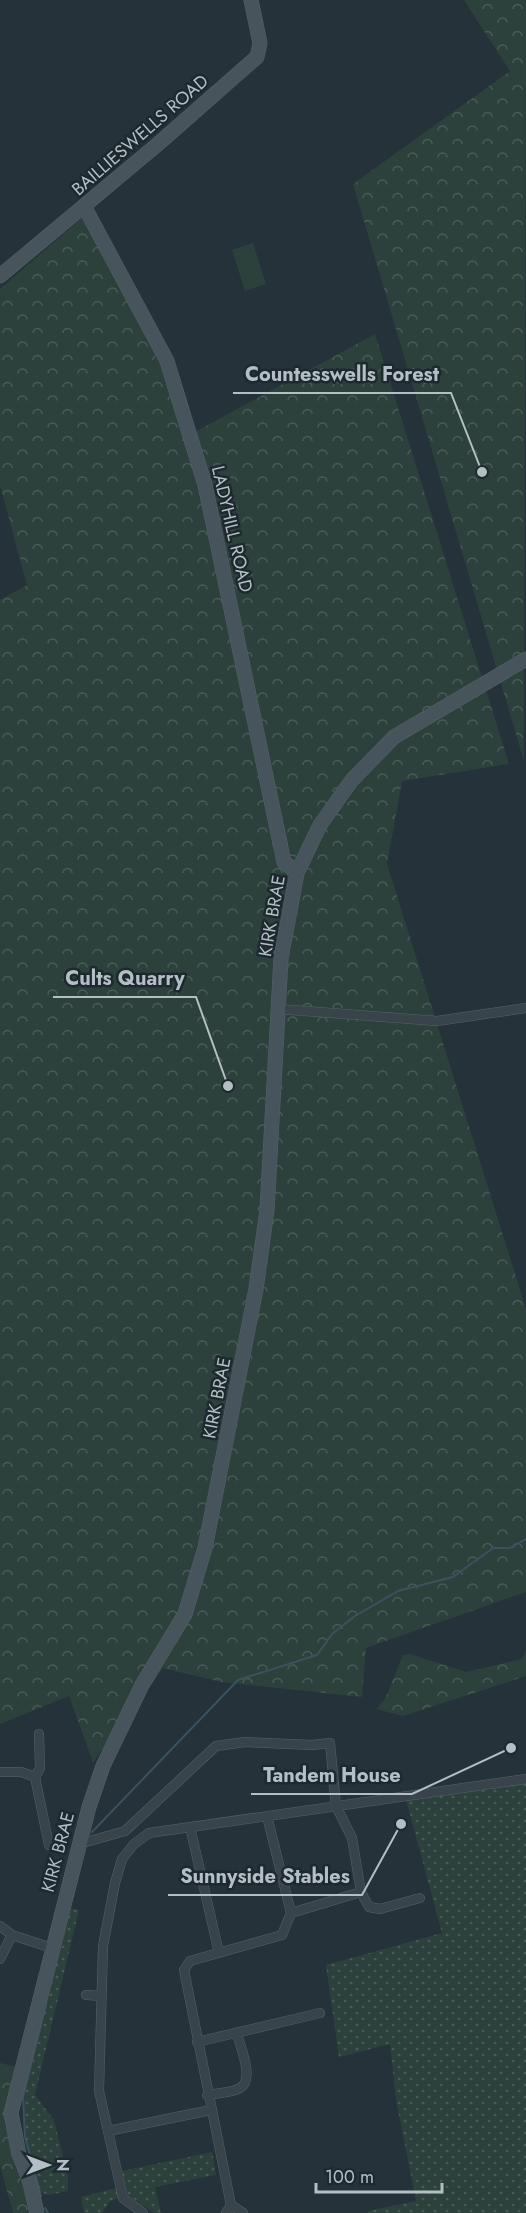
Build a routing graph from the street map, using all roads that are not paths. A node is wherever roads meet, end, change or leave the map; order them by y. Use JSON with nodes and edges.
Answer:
{"nodes":[{"id":1,"x":251,"y":0,"type":"edge"},
{"id":2,"x":84,"y":206,"type":"junction"},
{"id":3,"x":0,"y":276,"type":"edge"},
{"id":4,"x":526,"y":659,"type":"edge"},
{"id":5,"x":297,"y":873,"type":"junction"},
{"id":6,"x":526,"y":1008,"type":"edge"},
{"id":7,"x":278,"y":1009,"type":"junction"},
{"id":8,"x":39,"y":1734,"type":"dead end"},
{"id":9,"x":0,"y":1772,"type":"edge"},
{"id":10,"x":35,"y":1777,"type":"junction"},
{"id":11,"x":526,"y":1779,"type":"edge"},
{"id":12,"x":336,"y":1806,"type":"junction"},
{"id":13,"x":267,"y":1816,"type":"junction"},
{"id":14,"x":190,"y":1827,"type":"junction"},
{"id":15,"x":58,"y":1834,"type":"dead end"},
{"id":16,"x":79,"y":1844,"type":"junction"},
{"id":17,"x":362,"y":1892,"type":"junction"},
{"id":18,"x":420,"y":1898,"type":"dead end"},
{"id":19,"x":291,"y":1912,"type":"junction"},
{"id":20,"x":0,"y":1926,"type":"edge"},
{"id":21,"x":12,"y":1935,"type":"junction"},
{"id":22,"x":52,"y":1948,"type":"junction"},
{"id":23,"x":219,"y":1953,"type":"junction"},
{"id":24,"x":0,"y":1959,"type":"edge"},
{"id":25,"x":86,"y":1995,"type":"dead end"},
{"id":26,"x":102,"y":1996,"type":"junction"},
{"id":27,"x":320,"y":2013,"type":"dead end"},
{"id":28,"x":237,"y":2034,"type":"junction"},
{"id":29,"x":197,"y":2043,"type":"junction"},
{"id":30,"x":207,"y":2095,"type":"junction"},
{"id":31,"x":211,"y":2110,"type":"junction"},
{"id":32,"x":108,"y":2131,"type":"junction"},
{"id":33,"x":229,"y":2209,"type":"edge"},
{"id":34,"x":38,"y":2213,"type":"edge"},
{"id":35,"x":143,"y":2213,"type":"edge"},
{"id":36,"x":243,"y":2213,"type":"edge"}],
"edges":[{"from":1,"to":2,"type":"street","name":"BAILLIESWELLS ROAD"},
{"from":2,"to":3,"type":"street","name":"BAILLIESWELLS ROAD"},
{"from":2,"to":5,"type":"street","name":"LADYHILL ROAD"},
{"from":4,"to":5,"type":"street","name":"KIRK BRAE"},
{"from":5,"to":7,"type":"street","name":"KIRK BRAE"},
{"from":6,"to":7,"type":"street"},
{"from":7,"to":16,"type":"street","name":"KIRK BRAE"},
{"from":8,"to":10,"type":"street"},
{"from":9,"to":10,"type":"street"},
{"from":10,"to":15,"type":"street"},
{"from":11,"to":12,"type":"street"},
{"from":12,"to":13,"type":"street"},
{"from":12,"to":16,"type":"street"},
{"from":12,"to":17,"type":"street"},
{"from":13,"to":14,"type":"street"},
{"from":13,"to":19,"type":"street"},
{"from":14,"to":23,"type":"street"},
{"from":14,"to":26,"type":"street"},
{"from":16,"to":22,"type":"street","name":"KIRK BRAE"},
{"from":17,"to":18,"type":"street"},
{"from":17,"to":19,"type":"street"},
{"from":19,"to":23,"type":"street"},
{"from":20,"to":21,"type":"street"},
{"from":21,"to":22,"type":"street"},
{"from":21,"to":24,"type":"street"},
{"from":22,"to":34,"type":"street","name":"KIRK BRAE"},
{"from":23,"to":29,"type":"street"},
{"from":25,"to":26,"type":"street"},
{"from":26,"to":32,"type":"street"},
{"from":27,"to":28,"type":"street"},
{"from":28,"to":29,"type":"street"},
{"from":28,"to":30,"type":"street"},
{"from":29,"to":30,"type":"street"},
{"from":30,"to":31,"type":"street"},
{"from":31,"to":32,"type":"street"},
{"from":31,"to":33,"type":"street"},
{"from":32,"to":35,"type":"street"},
{"from":33,"to":36,"type":"street"}]}
